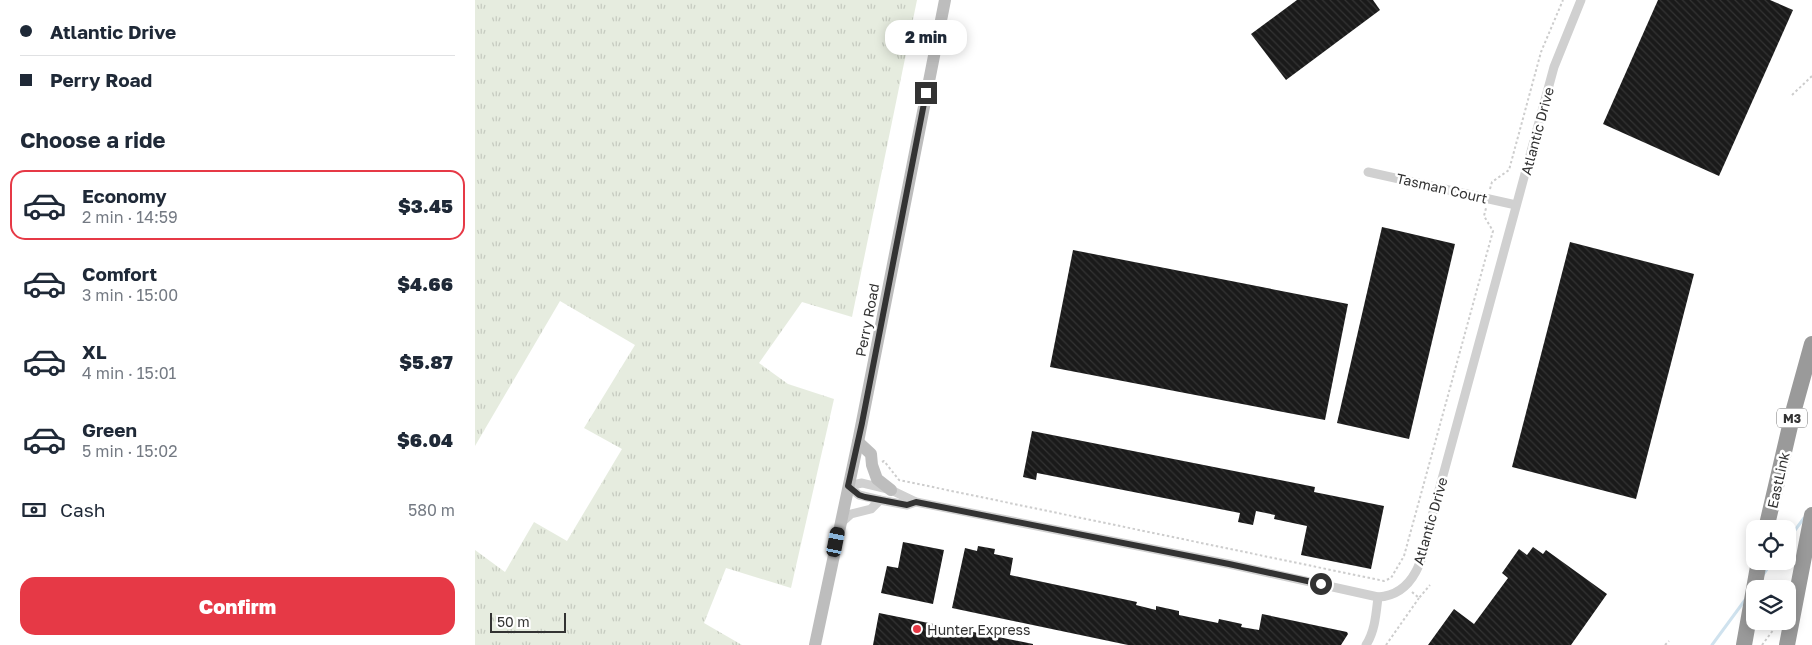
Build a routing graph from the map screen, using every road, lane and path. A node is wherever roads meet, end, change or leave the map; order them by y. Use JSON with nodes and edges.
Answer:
{"nodes":[{"id":1,"x":945,"y":0,"type":"edge"},
{"id":2,"x":1563,"y":0,"type":"edge"},
{"id":3,"x":1581,"y":0,"type":"edge"},
{"id":4,"x":1812,"y":76,"type":"edge"},
{"id":5,"x":1792,"y":95,"type":"dead end"},
{"id":6,"x":1368,"y":172,"type":"dead end"},
{"id":7,"x":1488,"y":198,"type":"junction"},
{"id":8,"x":1517,"y":205,"type":"junction"},
{"id":9,"x":1812,"y":344,"type":"edge"},
{"id":10,"x":858,"y":442,"type":"junction"},
{"id":11,"x":872,"y":466,"type":"junction"},
{"id":12,"x":848,"y":486,"type":"junction"},
{"id":13,"x":891,"y":490,"type":"junction"},
{"id":14,"x":880,"y":500,"type":"junction"},
{"id":15,"x":916,"y":502,"type":"junction"},
{"id":16,"x":1812,"y":515,"type":"edge"},
{"id":17,"x":1769,"y":520,"type":"edge"},
{"id":18,"x":839,"y":524,"type":"junction"},
{"id":19,"x":1757,"y":570,"type":"edge"},
{"id":20,"x":1378,"y":597,"type":"junction"},
{"id":21,"x":1419,"y":598,"type":"dead end"},
{"id":22,"x":1773,"y":630,"type":"edge"},
{"id":23,"x":1669,"y":640,"type":"dead end"},
{"id":24,"x":815,"y":645,"type":"edge"},
{"id":25,"x":1366,"y":645,"type":"edge"},
{"id":26,"x":1386,"y":645,"type":"edge"},
{"id":27,"x":1665,"y":645,"type":"edge"},
{"id":28,"x":1744,"y":645,"type":"edge"},
{"id":29,"x":1762,"y":645,"type":"edge"},
{"id":30,"x":1787,"y":645,"type":"edge"}],
"edges":[{"from":1,"to":10,"type":"main road","name":"Perry Road"},
{"from":2,"to":7,"type":"path"},
{"from":3,"to":8,"type":"street","name":"Atlantic Drive"},
{"from":4,"to":5,"type":"path"},
{"from":6,"to":7,"type":"street","name":"Tasman Court"},
{"from":7,"to":8,"type":"street","name":"Tasman Court"},
{"from":7,"to":11,"type":"path"},
{"from":8,"to":20,"type":"street","name":"Atlantic Drive"},
{"from":9,"to":17,"type":"highway","name":"EastLink","number":"M3"},
{"from":10,"to":11,"type":"main road"},
{"from":10,"to":12,"type":"main road","name":"Perry Road"},
{"from":11,"to":13,"type":"main road"},
{"from":12,"to":13,"type":"street","name":"Atlantic Drive"},
{"from":12,"to":14,"type":"street","name":"Atlantic Drive"},
{"from":12,"to":18,"type":"main road","name":"Perry Road"},
{"from":13,"to":15,"type":"street","name":"Atlantic Drive"},
{"from":14,"to":15,"type":"street","name":"Atlantic Drive"},
{"from":14,"to":18,"type":"street"},
{"from":15,"to":20,"type":"street","name":"Atlantic Drive"},
{"from":16,"to":30,"type":"highway"},
{"from":18,"to":24,"type":"main road","name":"Perry Road"},
{"from":19,"to":28,"type":"highway"},
{"from":20,"to":25,"type":"street"},
{"from":21,"to":26,"type":"path"},
{"from":22,"to":29,"type":"path"},
{"from":23,"to":27,"type":"path"}]}
